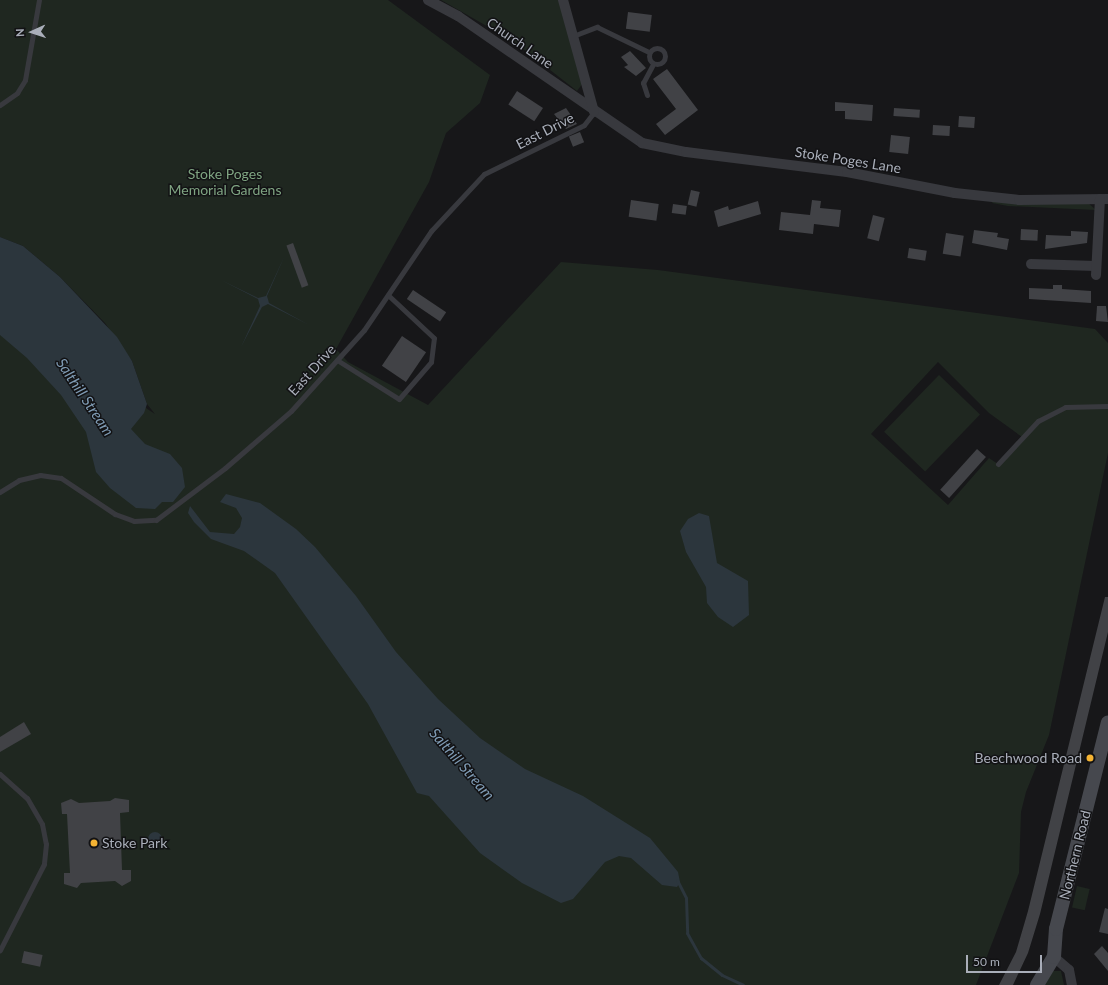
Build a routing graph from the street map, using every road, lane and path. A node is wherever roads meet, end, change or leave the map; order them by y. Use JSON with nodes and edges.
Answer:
{"nodes":[{"id":1,"x":39,"y":0,"type":"edge"},
{"id":2,"x":428,"y":0,"type":"edge"},
{"id":3,"x":563,"y":0,"type":"edge"},
{"id":4,"x":573,"y":36,"type":"junction"},
{"id":5,"x":649,"y":52,"type":"junction"},
{"id":6,"x":653,"y":64,"type":"junction"},
{"id":7,"x":647,"y":95,"type":"dead end"},
{"id":8,"x":0,"y":105,"type":"edge"},
{"id":9,"x":594,"y":112,"type":"junction"},
{"id":10,"x":1104,"y":199,"type":"edge"},
{"id":11,"x":1037,"y":267,"type":"dead end"},
{"id":12,"x":388,"y":294,"type":"junction"},
{"id":13,"x":337,"y":360,"type":"junction"},
{"id":14,"x":1108,"y":406,"type":"edge"},
{"id":15,"x":998,"y":464,"type":"dead end"},
{"id":16,"x":0,"y":492,"type":"edge"},
{"id":17,"x":1108,"y":722,"type":"edge"},
{"id":18,"x":0,"y":774,"type":"edge"},
{"id":19,"x":0,"y":950,"type":"edge"},
{"id":20,"x":1054,"y":957,"type":"junction"},
{"id":21,"x":1038,"y":985,"type":"edge"},
{"id":22,"x":1072,"y":985,"type":"edge"}],
"edges":[{"from":1,"to":8,"type":"lane"},
{"from":2,"to":9,"type":"street","name":"Church Lane"},
{"from":3,"to":4,"type":"street"},
{"from":4,"to":5,"type":"lane"},
{"from":4,"to":9,"type":"street"},
{"from":5,"to":6,"type":"lane"},
{"from":5,"to":6,"type":"lane"},
{"from":6,"to":7,"type":"lane"},
{"from":9,"to":10,"type":"street","name":"Stoke Poges Lane"},
{"from":9,"to":12,"type":"lane","name":"East Drive"},
{"from":10,"to":11,"type":"street"},
{"from":12,"to":13,"type":"lane","name":"East Drive"},
{"from":12,"to":13,"type":"lane"},
{"from":13,"to":16,"type":"lane","name":"East Drive"},
{"from":14,"to":15,"type":"lane"},
{"from":17,"to":20,"type":"street","name":"Northern Road"},
{"from":18,"to":19,"type":"lane"},
{"from":20,"to":21,"type":"street","name":"Northern Road"},
{"from":20,"to":22,"type":"street"}]}
